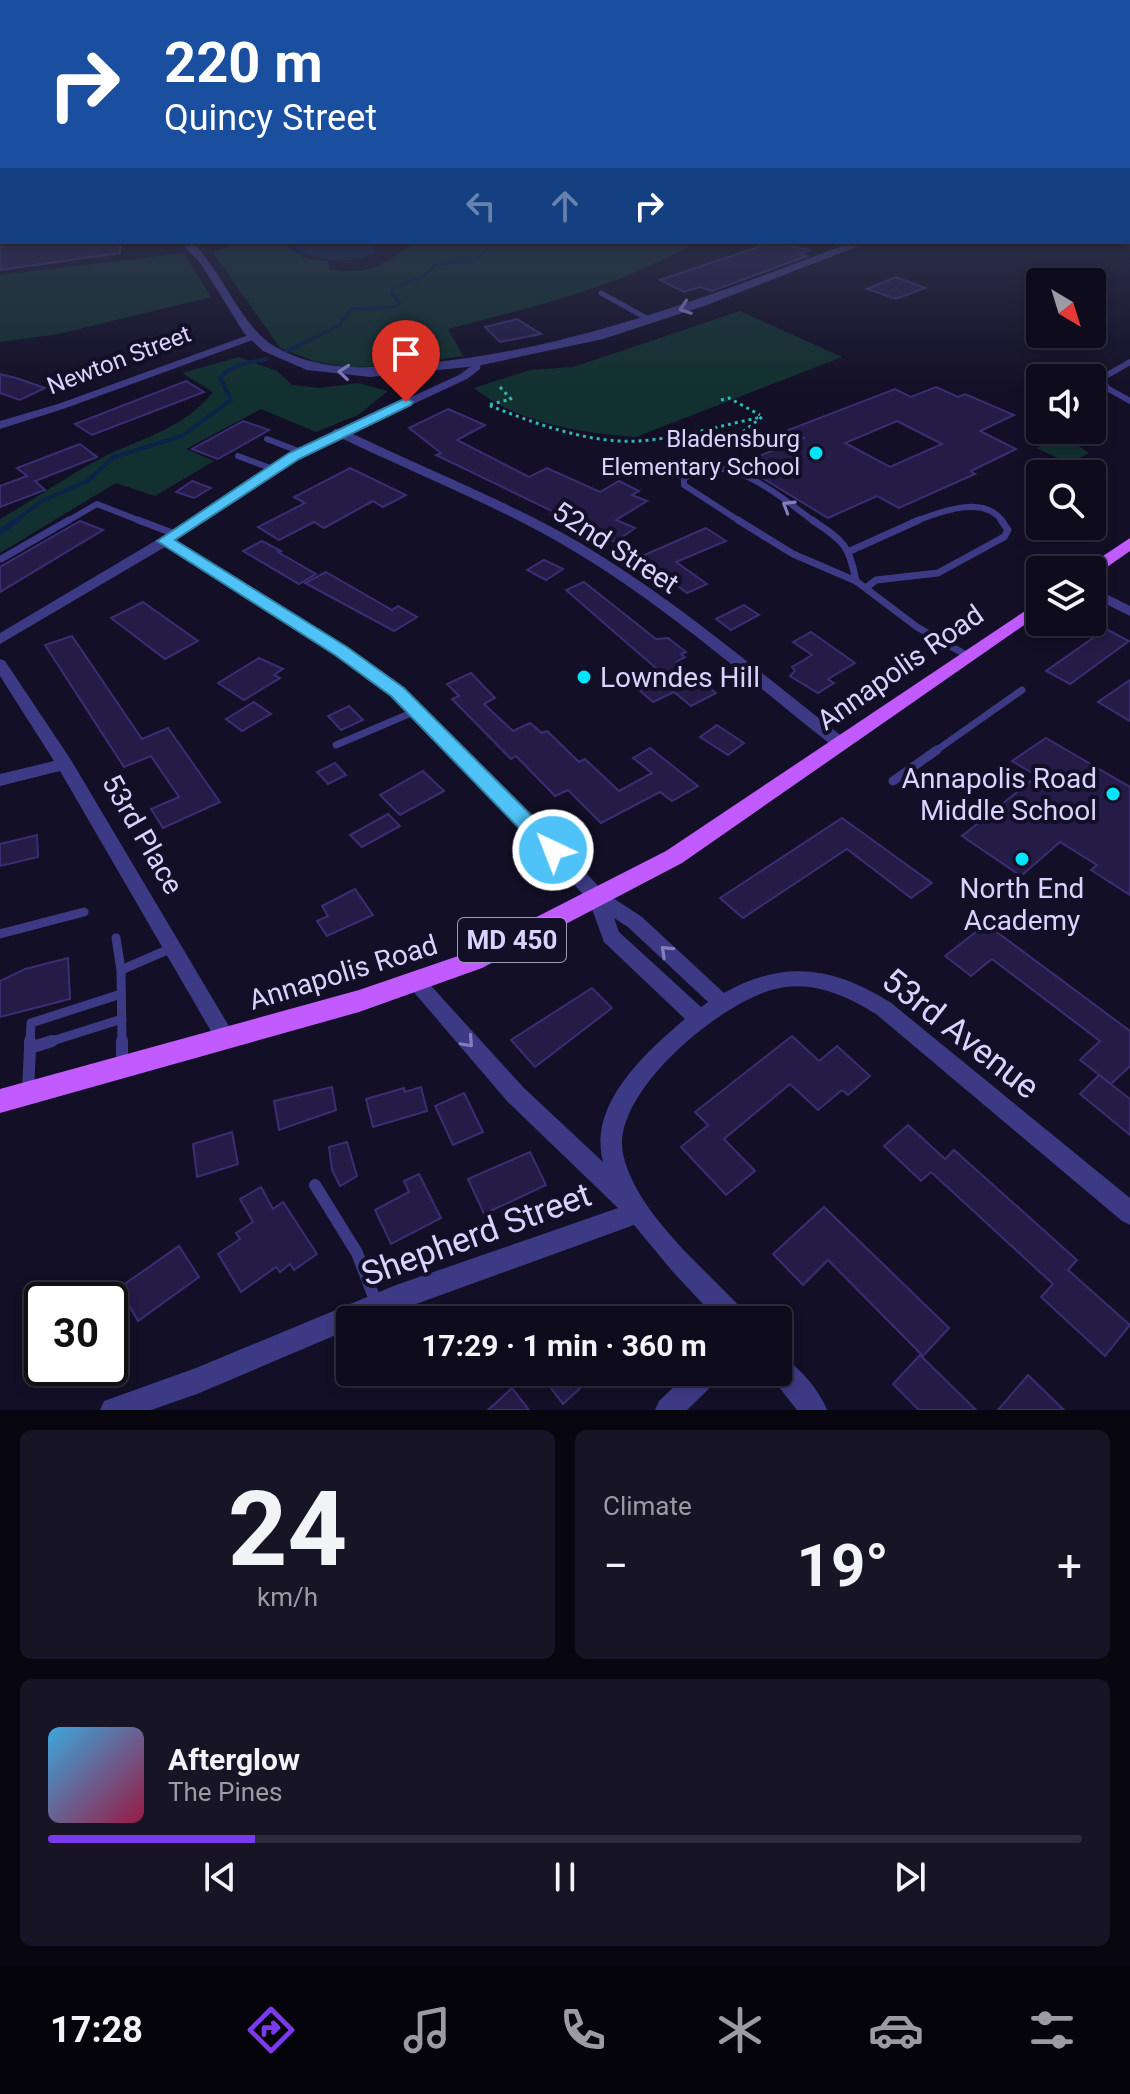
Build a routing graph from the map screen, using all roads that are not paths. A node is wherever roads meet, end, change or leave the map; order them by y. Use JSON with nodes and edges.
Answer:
{"nodes":[{"id":1,"x":205,"y":261,"type":"edge"},
{"id":2,"x":812,"y":261,"type":"edge"},
{"id":3,"x":601,"y":293,"type":"dead end"},
{"id":4,"x":650,"y":320,"type":"junction"},
{"id":5,"x":254,"y":336,"type":"junction"},
{"id":6,"x":477,"y":362,"type":"junction"},
{"id":7,"x":1130,"y":362,"type":"edge"},
{"id":8,"x":1130,"y":401,"type":"edge"},
{"id":9,"x":0,"y":425,"type":"edge"},
{"id":10,"x":338,"y":432,"type":"junction"},
{"id":11,"x":267,"y":439,"type":"dead end"},
{"id":12,"x":301,"y":452,"type":"junction"},
{"id":13,"x":238,"y":456,"type":"dead end"},
{"id":14,"x":273,"y":469,"type":"junction"},
{"id":15,"x":170,"y":537,"type":"junction"},
{"id":16,"x":1130,"y":543,"type":"edge"},
{"id":17,"x":850,"y":551,"type":"junction"},
{"id":18,"x":1,"y":559,"type":"edge"},
{"id":19,"x":1106,"y":560,"type":"edge"},
{"id":20,"x":856,"y":581,"type":"junction"},
{"id":21,"x":867,"y":587,"type":"junction"},
{"id":22,"x":1106,"y":599,"type":"edge"},
{"id":23,"x":1130,"y":612,"type":"edge"},
{"id":24,"x":1026,"y":616,"type":"edge"},
{"id":25,"x":0,"y":639,"type":"edge"},
{"id":26,"x":968,"y":656,"type":"junction"},
{"id":27,"x":0,"y":664,"type":"edge"},
{"id":28,"x":1022,"y":690,"type":"dead end"},
{"id":29,"x":417,"y":710,"type":"junction"},
{"id":30,"x":841,"y":744,"type":"junction"},
{"id":31,"x":336,"y":745,"type":"dead end"},
{"id":32,"x":65,"y":764,"type":"junction"},
{"id":33,"x":0,"y":780,"type":"edge"},
{"id":34,"x":893,"y":781,"type":"dead end"},
{"id":35,"x":597,"y":897,"type":"junction"},
{"id":36,"x":84,"y":912,"type":"dead end"},
{"id":37,"x":0,"y":934,"type":"edge"},
{"id":38,"x":116,"y":938,"type":"dead end"},
{"id":39,"x":173,"y":948,"type":"junction"},
{"id":40,"x":121,"y":970,"type":"junction"},
{"id":41,"x":416,"y":983,"type":"junction"},
{"id":42,"x":121,"y":994,"type":"junction"},
{"id":43,"x":723,"y":1004,"type":"junction"},
{"id":44,"x":122,"y":1019,"type":"junction"},
{"id":45,"x":701,"y":1021,"type":"junction"},
{"id":46,"x":226,"y":1039,"type":"junction"},
{"id":47,"x":30,"y":1048,"type":"junction"},
{"id":48,"x":122,"y":1069,"type":"junction"},
{"id":49,"x":28,"y":1094,"type":"junction"},
{"id":50,"x":0,"y":1101,"type":"edge"},
{"id":51,"x":315,"y":1185,"type":"dead end"},
{"id":52,"x":639,"y":1212,"type":"junction"},
{"id":53,"x":1130,"y":1213,"type":"edge"},
{"id":54,"x":377,"y":1305,"type":"junction"},
{"id":55,"x":723,"y":1306,"type":"edge"},
{"id":56,"x":792,"y":1384,"type":"edge"},
{"id":57,"x":693,"y":1386,"type":"edge"},
{"id":58,"x":113,"y":1410,"type":"edge"},
{"id":59,"x":668,"y":1410,"type":"edge"},
{"id":60,"x":814,"y":1410,"type":"edge"}],
"edges":[{"from":1,"to":5,"type":"street"},
{"from":2,"to":4,"type":"street","one_way":true},
{"from":3,"to":4,"type":"lane"},
{"from":4,"to":6,"type":"street"},
{"from":6,"to":5,"type":"street","one_way":true},
{"from":5,"to":9,"type":"street","name":"Newton Street"},
{"from":6,"to":10,"type":"street"},
{"from":7,"to":8,"type":"lane"},
{"from":10,"to":12,"type":"street"},
{"from":10,"to":30,"type":"street","name":"52nd Street"},
{"from":11,"to":12,"type":"lane"},
{"from":12,"to":14,"type":"street"},
{"from":13,"to":14,"type":"lane"},
{"from":14,"to":15,"type":"street"},
{"from":15,"to":18,"type":"lane"},
{"from":15,"to":25,"type":"street"},
{"from":15,"to":29,"type":"street"},
{"from":16,"to":19,"type":"main road"},
{"from":17,"to":20,"type":"lane"},
{"from":17,"to":20,"type":"lane","one_way":true},
{"from":17,"to":21,"type":"lane"},
{"from":20,"to":21,"type":"lane"},
{"from":21,"to":26,"type":"lane"},
{"from":22,"to":23,"type":"street"},
{"from":24,"to":26,"type":"main road","name":"Annapolis Road","number":"MD 450"},
{"from":26,"to":30,"type":"main road","name":"Annapolis Road","number":"MD 450"},
{"from":27,"to":32,"type":"street","name":"53rd Place"},
{"from":28,"to":34,"type":"lane"},
{"from":29,"to":31,"type":"lane"},
{"from":29,"to":35,"type":"street"},
{"from":30,"to":35,"type":"main road","name":"Annapolis Road","number":"MD 450"},
{"from":32,"to":33,"type":"street"},
{"from":32,"to":39,"type":"street","name":"53rd Place"},
{"from":35,"to":41,"type":"main road","name":"Annapolis Road","number":"MD 450"},
{"from":43,"to":35,"type":"street","one_way":true},
{"from":35,"to":45,"type":"street"},
{"from":36,"to":37,"type":"lane"},
{"from":38,"to":40,"type":"lane"},
{"from":39,"to":40,"type":"lane"},
{"from":39,"to":46,"type":"street","name":"53rd Place"},
{"from":40,"to":42,"type":"lane"},
{"from":41,"to":46,"type":"main road","name":"Annapolis Road","number":"MD 450"},
{"from":41,"to":52,"type":"street","one_way":true},
{"from":42,"to":44,"type":"lane"},
{"from":42,"to":47,"type":"lane"},
{"from":43,"to":45,"type":"street"},
{"from":43,"to":53,"type":"street","name":"53rd Avenue"},
{"from":44,"to":47,"type":"lane"},
{"from":44,"to":48,"type":"lane"},
{"from":45,"to":52,"type":"street"},
{"from":46,"to":48,"type":"main road","name":"Annapolis Road","number":"MD 450"},
{"from":47,"to":49,"type":"lane"},
{"from":48,"to":49,"type":"main road","name":"Annapolis Road","number":"MD 450"},
{"from":49,"to":50,"type":"main road","name":"Annapolis Road","number":"MD 450"},
{"from":51,"to":54,"type":"lane"},
{"from":52,"to":54,"type":"street","name":"Shepherd Street"},
{"from":52,"to":55,"type":"street"},
{"from":54,"to":58,"type":"street","name":"Shepherd Street"},
{"from":56,"to":60,"type":"street"},
{"from":57,"to":59,"type":"street"}]}
